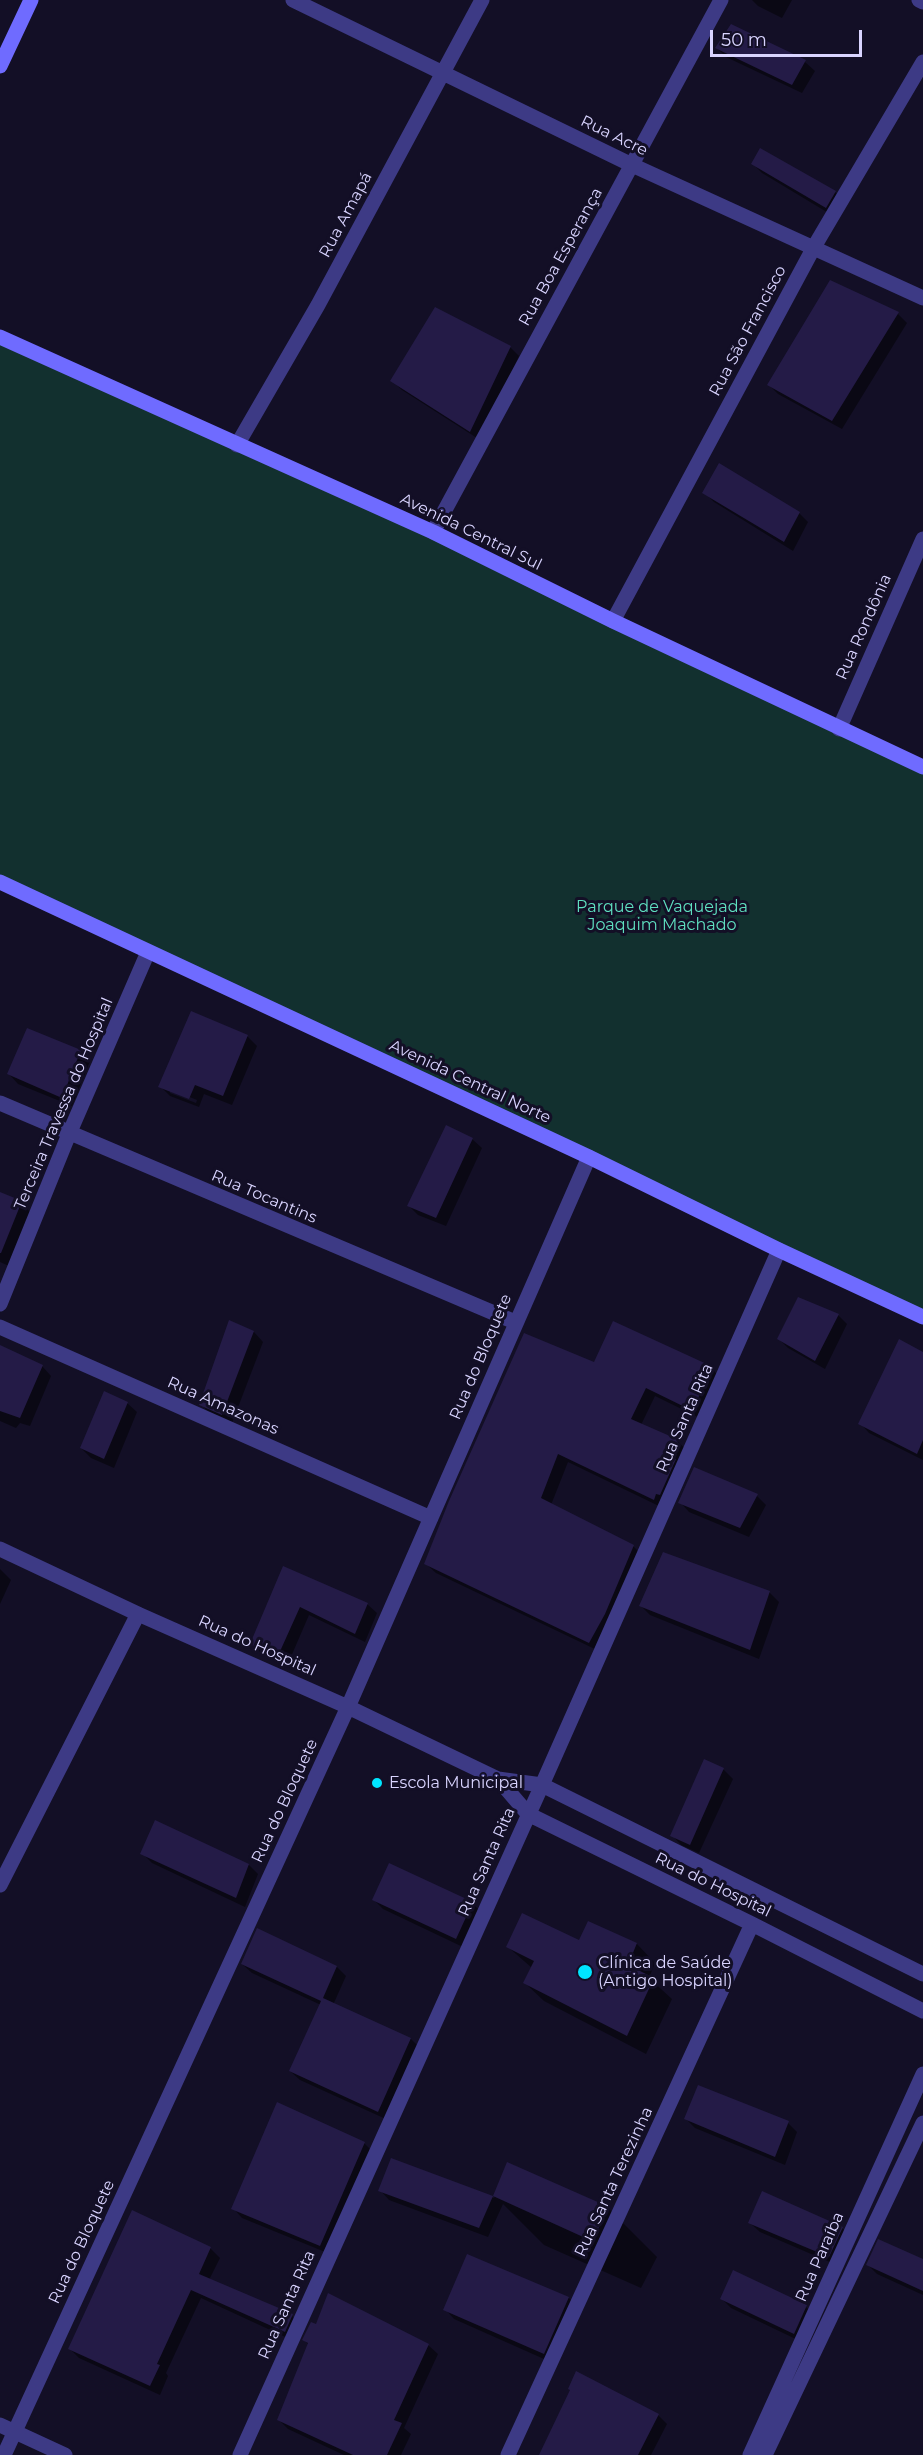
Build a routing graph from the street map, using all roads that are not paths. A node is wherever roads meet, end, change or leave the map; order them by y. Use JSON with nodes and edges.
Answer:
{"nodes":[{"id":1,"x":31,"y":0,"type":"edge"},
{"id":2,"x":293,"y":0,"type":"edge"},
{"id":3,"x":482,"y":0,"type":"edge"},
{"id":4,"x":721,"y":0,"type":"edge"},
{"id":5,"x":923,"y":62,"type":"edge"},
{"id":6,"x":0,"y":66,"type":"edge"},
{"id":7,"x":444,"y":72,"type":"junction"},
{"id":8,"x":632,"y":165,"type":"junction"},
{"id":9,"x":814,"y":247,"type":"junction"},
{"id":10,"x":923,"y":298,"type":"edge"},
{"id":11,"x":0,"y":337,"type":"edge"},
{"id":12,"x":237,"y":445,"type":"junction"},
{"id":13,"x":433,"y":532,"type":"junction"},
{"id":14,"x":923,"y":539,"type":"edge"},
{"id":15,"x":613,"y":621,"type":"junction"},
{"id":16,"x":839,"y":729,"type":"junction"},
{"id":17,"x":923,"y":767,"type":"edge"},
{"id":18,"x":0,"y":882,"type":"edge"},
{"id":19,"x":147,"y":952,"type":"junction"},
{"id":20,"x":0,"y":1103,"type":"edge"},
{"id":21,"x":69,"y":1134,"type":"junction"},
{"id":22,"x":588,"y":1157,"type":"junction"},
{"id":23,"x":779,"y":1250,"type":"junction"},
{"id":24,"x":0,"y":1304,"type":"edge"},
{"id":25,"x":923,"y":1317,"type":"edge"},
{"id":26,"x":515,"y":1322,"type":"junction"},
{"id":27,"x":0,"y":1327,"type":"edge"},
{"id":28,"x":431,"y":1518,"type":"junction"},
{"id":29,"x":0,"y":1549,"type":"edge"},
{"id":30,"x":138,"y":1614,"type":"junction"},
{"id":31,"x":348,"y":1707,"type":"junction"},
{"id":32,"x":498,"y":1779,"type":"junction"},
{"id":33,"x":542,"y":1785,"type":"junction"},
{"id":34,"x":528,"y":1815,"type":"junction"},
{"id":35,"x":0,"y":1885,"type":"edge"},
{"id":36,"x":752,"y":1924,"type":"junction"},
{"id":37,"x":923,"y":1974,"type":"edge"},
{"id":38,"x":923,"y":2011,"type":"edge"},
{"id":39,"x":923,"y":2074,"type":"edge"},
{"id":40,"x":923,"y":2122,"type":"edge"},
{"id":41,"x":0,"y":2425,"type":"edge"},
{"id":42,"x":15,"y":2432,"type":"junction"},
{"id":43,"x":4,"y":2455,"type":"edge"},
{"id":44,"x":65,"y":2455,"type":"edge"},
{"id":45,"x":240,"y":2455,"type":"edge"},
{"id":46,"x":508,"y":2455,"type":"edge"},
{"id":47,"x":750,"y":2455,"type":"edge"},
{"id":48,"x":765,"y":2455,"type":"edge"}],
"edges":[{"from":1,"to":6,"type":"street"},
{"from":2,"to":7,"type":"street","name":"Rua Acre"},
{"from":3,"to":7,"type":"street","name":"Rua Amapá"},
{"from":4,"to":8,"type":"street","name":"Rua Boa Esperança"},
{"from":5,"to":9,"type":"street","name":"Rua São Francisco"},
{"from":7,"to":8,"type":"street","name":"Rua Acre"},
{"from":7,"to":12,"type":"street","name":"Rua Amapá"},
{"from":8,"to":9,"type":"street","name":"Rua Acre"},
{"from":8,"to":13,"type":"street","name":"Rua Boa Esperança"},
{"from":9,"to":10,"type":"street","name":"Rua Acre"},
{"from":9,"to":15,"type":"street","name":"Rua São Francisco"},
{"from":11,"to":12,"type":"street","name":"Avenida Central Sul"},
{"from":12,"to":13,"type":"street","name":"Avenida Central Sul"},
{"from":13,"to":15,"type":"street","name":"Avenida Central Sul"},
{"from":14,"to":16,"type":"street","name":"Rua Rondônia"},
{"from":15,"to":16,"type":"street","name":"Avenida Central Sul"},
{"from":16,"to":17,"type":"street","name":"Avenida Central Sul"},
{"from":18,"to":19,"type":"street","name":"Avenida Central Norte"},
{"from":19,"to":21,"type":"street","name":"Terceira Travessa do Hospital"},
{"from":19,"to":22,"type":"street","name":"Avenida Central Norte"},
{"from":20,"to":21,"type":"street","name":"Rua Tocantins"},
{"from":21,"to":24,"type":"street","name":"Terceira Travessa do Hospital"},
{"from":21,"to":26,"type":"street","name":"Rua Tocantins"},
{"from":22,"to":23,"type":"street","name":"Avenida Central Norte"},
{"from":22,"to":26,"type":"street","name":"Rua do Bloquete"},
{"from":23,"to":25,"type":"street","name":"Avenida Central Norte"},
{"from":23,"to":33,"type":"street","name":"Rua Santa Rita"},
{"from":26,"to":28,"type":"street","name":"Rua do Bloquete"},
{"from":27,"to":28,"type":"street","name":"Rua Amazonas"},
{"from":28,"to":31,"type":"street","name":"Rua do Bloquete"},
{"from":29,"to":30,"type":"street","name":"Rua do Hospital"},
{"from":30,"to":31,"type":"street","name":"Rua do Hospital"},
{"from":30,"to":35,"type":"street"},
{"from":31,"to":32,"type":"street","name":"Rua do Hospital"},
{"from":31,"to":42,"type":"street","name":"Rua do Bloquete"},
{"from":32,"to":33,"type":"street","name":"Rua do Hospital"},
{"from":32,"to":34,"type":"street","name":"Rua do Hospital"},
{"from":33,"to":34,"type":"street","name":"Rua Santa Rita"},
{"from":33,"to":37,"type":"street","name":"Rua do Hospital"},
{"from":34,"to":36,"type":"street","name":"Rua do Hospital"},
{"from":34,"to":45,"type":"street","name":"Rua Santa Rita"},
{"from":36,"to":38,"type":"street","name":"Rua do Hospital"},
{"from":36,"to":46,"type":"street","name":"Rua Santa Terezinha"},
{"from":39,"to":47,"type":"street","name":"Rua Paraíba"},
{"from":40,"to":48,"type":"street","name":"Rua Paraíba"},
{"from":41,"to":42,"type":"street"},
{"from":42,"to":43,"type":"street","name":"Rua do Bloquete"},
{"from":42,"to":44,"type":"street"}]}
